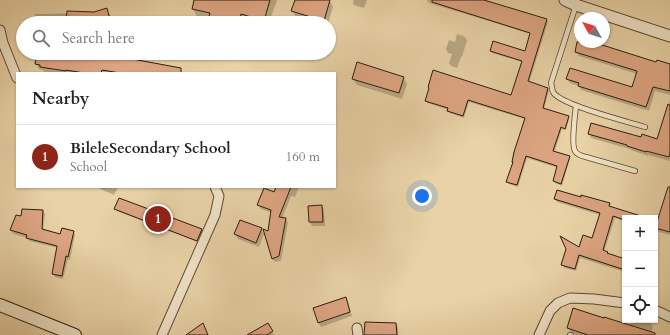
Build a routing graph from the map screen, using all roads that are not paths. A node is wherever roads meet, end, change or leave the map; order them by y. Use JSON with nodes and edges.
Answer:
{"nodes":[{"id":1,"x":565,"y":0,"type":"edge"},
{"id":2,"x":576,"y":6,"type":"junction"},
{"id":3,"x":0,"y":30,"type":"edge"},
{"id":4,"x":670,"y":36,"type":"edge"},
{"id":5,"x":16,"y":76,"type":"edge"},
{"id":6,"x":576,"y":106,"type":"junction"},
{"id":7,"x":645,"y":127,"type":"dead end"},
{"id":8,"x":635,"y":171,"type":"dead end"},
{"id":9,"x":215,"y":188,"type":"edge"},
{"id":10,"x":622,"y":303,"type":"edge"},
{"id":11,"x":0,"y":305,"type":"edge"},
{"id":12,"x":658,"y":311,"type":"edge"},
{"id":13,"x":670,"y":317,"type":"edge"},
{"id":14,"x":75,"y":335,"type":"edge"},
{"id":15,"x":162,"y":335,"type":"edge"},
{"id":16,"x":539,"y":335,"type":"edge"}],
"edges":[{"from":1,"to":2,"type":"street"},
{"from":2,"to":4,"type":"street"},
{"from":2,"to":6,"type":"lane"},
{"from":3,"to":5,"type":"street"},
{"from":6,"to":7,"type":"lane"},
{"from":6,"to":8,"type":"lane"},
{"from":9,"to":15,"type":"street"},
{"from":10,"to":16,"type":"street"},
{"from":11,"to":14,"type":"main road"},
{"from":12,"to":13,"type":"street"}]}
